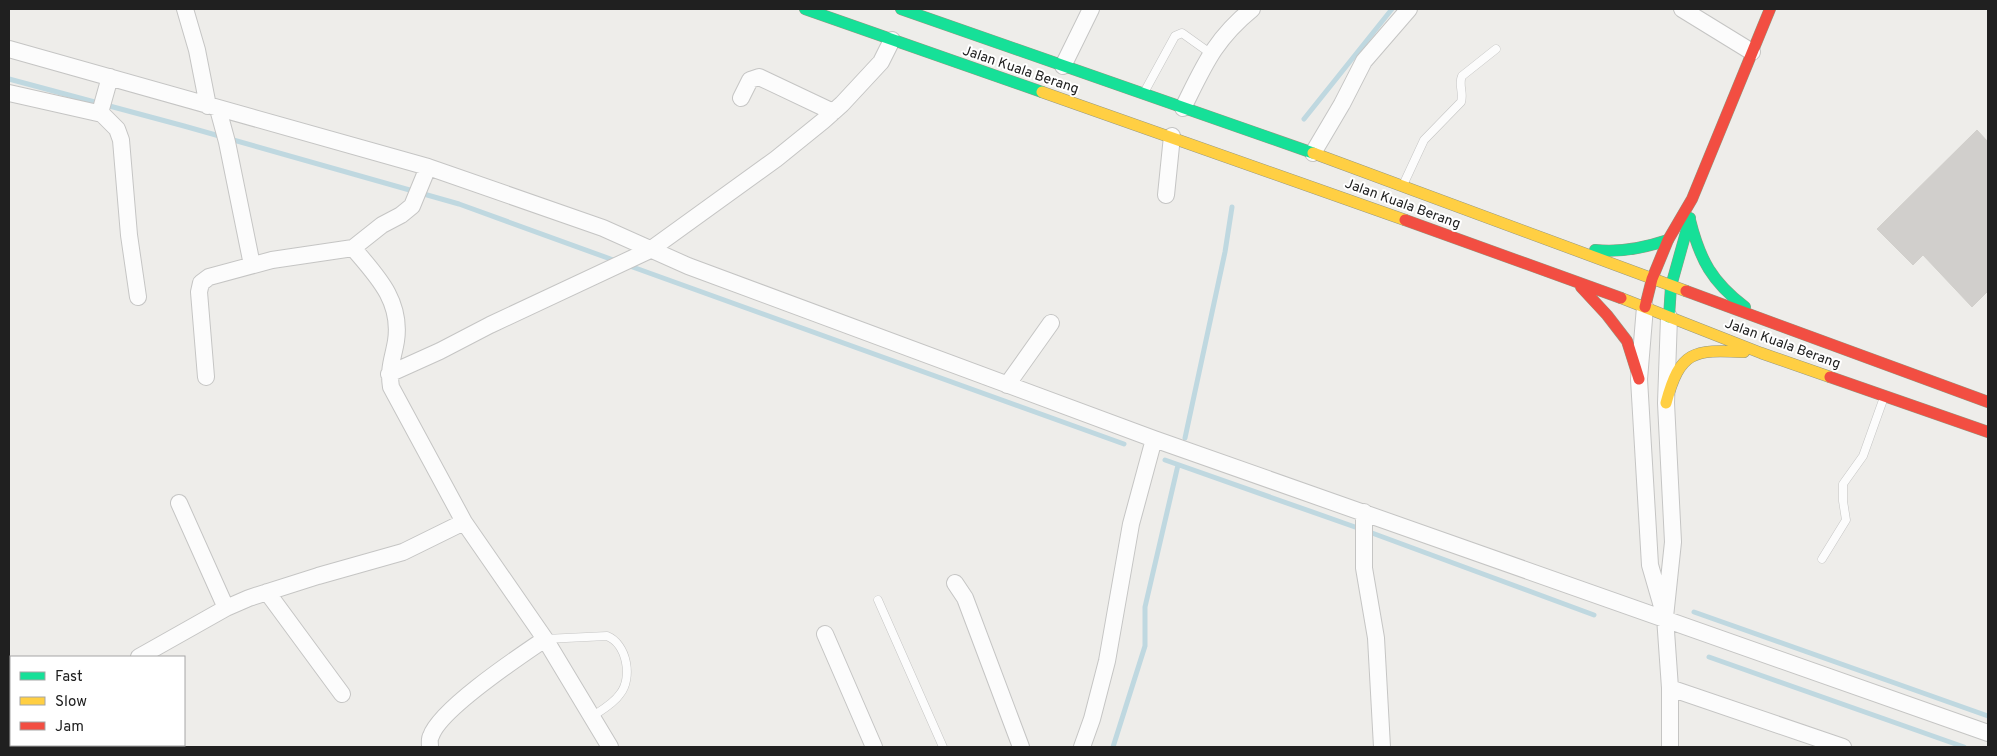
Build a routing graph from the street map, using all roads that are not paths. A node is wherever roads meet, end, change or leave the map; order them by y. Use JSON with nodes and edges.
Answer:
{"nodes":[{"id":1,"x":185,"y":9,"type":"edge"},
{"id":2,"x":804,"y":9,"type":"edge"},
{"id":3,"x":900,"y":9,"type":"edge"},
{"id":4,"x":1090,"y":9,"type":"edge"},
{"id":5,"x":1252,"y":9,"type":"edge"},
{"id":6,"x":1409,"y":9,"type":"edge"},
{"id":7,"x":1682,"y":9,"type":"edge"},
{"id":8,"x":1770,"y":9,"type":"edge"},
{"id":9,"x":892,"y":40,"type":"junction"},
{"id":10,"x":9,"y":49,"type":"edge"},
{"id":11,"x":1496,"y":49,"type":"dead end"},
{"id":12,"x":1752,"y":52,"type":"junction"},
{"id":13,"x":1210,"y":53,"type":"junction"},
{"id":14,"x":1063,"y":66,"type":"junction"},
{"id":15,"x":108,"y":83,"type":"junction"},
{"id":16,"x":9,"y":93,"type":"edge"},
{"id":17,"x":1143,"y":94,"type":"junction"},
{"id":18,"x":741,"y":98,"type":"dead end"},
{"id":19,"x":1183,"y":108,"type":"junction"},
{"id":20,"x":102,"y":111,"type":"junction"},
{"id":21,"x":833,"y":112,"type":"junction"},
{"id":22,"x":216,"y":113,"type":"junction"},
{"id":23,"x":1172,"y":136,"type":"junction"},
{"id":24,"x":1313,"y":153,"type":"junction"},
{"id":25,"x":426,"y":173,"type":"junction"},
{"id":26,"x":1402,"y":187,"type":"junction"},
{"id":27,"x":1166,"y":195,"type":"dead end"},
{"id":28,"x":1692,"y":199,"type":"junction"},
{"id":29,"x":1690,"y":220,"type":"junction"},
{"id":30,"x":1668,"y":240,"type":"junction"},
{"id":31,"x":1566,"y":246,"type":"junction"},
{"id":32,"x":353,"y":248,"type":"junction"},
{"id":33,"x":645,"y":252,"type":"junction"},
{"id":34,"x":252,"y":265,"type":"junction"},
{"id":35,"x":1652,"y":279,"type":"junction"},
{"id":36,"x":1577,"y":282,"type":"junction"},
{"id":37,"x":1671,"y":286,"type":"junction"},
{"id":38,"x":138,"y":297,"type":"dead end"},
{"id":39,"x":1645,"y":308,"type":"junction"},
{"id":40,"x":1669,"y":317,"type":"junction"},
{"id":41,"x":1759,"y":317,"type":"junction"},
{"id":42,"x":1052,"y":323,"type":"dead end"},
{"id":43,"x":1760,"y":353,"type":"junction"},
{"id":44,"x":388,"y":374,"type":"junction"},
{"id":45,"x":206,"y":377,"type":"dead end"},
{"id":46,"x":1639,"y":379,"type":"junction"},
{"id":47,"x":1007,"y":385,"type":"junction"},
{"id":48,"x":1884,"y":396,"type":"junction"},
{"id":49,"x":1988,"y":402,"type":"edge"},
{"id":50,"x":1666,"y":403,"type":"junction"},
{"id":51,"x":1988,"y":432,"type":"edge"},
{"id":52,"x":1154,"y":439,"type":"junction"},
{"id":53,"x":179,"y":503,"type":"dead end"},
{"id":54,"x":1364,"y":512,"type":"junction"},
{"id":55,"x":464,"y":522,"type":"junction"},
{"id":56,"x":1822,"y":559,"type":"dead end"},
{"id":57,"x":955,"y":583,"type":"dead end"},
{"id":58,"x":267,"y":592,"type":"junction"},
{"id":59,"x":878,"y":600,"type":"dead end"},
{"id":60,"x":226,"y":608,"type":"junction"},
{"id":61,"x":1665,"y":617,"type":"junction"},
{"id":62,"x":825,"y":634,"type":"dead end"},
{"id":63,"x":545,"y":639,"type":"junction"},
{"id":64,"x":141,"y":656,"type":"edge"},
{"id":65,"x":1670,"y":688,"type":"junction"},
{"id":66,"x":342,"y":694,"type":"dead end"},
{"id":67,"x":592,"y":716,"type":"junction"},
{"id":68,"x":1988,"y":733,"type":"edge"},
{"id":69,"x":430,"y":747,"type":"edge"},
{"id":70,"x":610,"y":747,"type":"edge"},
{"id":71,"x":874,"y":747,"type":"edge"},
{"id":72,"x":943,"y":747,"type":"edge"},
{"id":73,"x":1021,"y":747,"type":"edge"},
{"id":74,"x":1082,"y":747,"type":"edge"},
{"id":75,"x":1382,"y":747,"type":"edge"},
{"id":76,"x":1670,"y":747,"type":"edge"},
{"id":77,"x":1843,"y":747,"type":"edge"}],
"edges":[{"from":1,"to":22,"type":"street"},
{"from":2,"to":9,"type":"main road","name":"Jalan Kuala Berang"},
{"from":3,"to":14,"type":"main road","name":"Jalan Kuala Berang"},
{"from":4,"to":14,"type":"street"},
{"from":5,"to":13,"type":"street"},
{"from":6,"to":24,"type":"street"},
{"from":7,"to":12,"type":"street"},
{"from":8,"to":12,"type":"main road"},
{"from":9,"to":21,"type":"street"},
{"from":9,"to":23,"type":"main road","name":"Jalan Kuala Berang"},
{"from":10,"to":15,"type":"street"},
{"from":11,"to":26,"type":"lane"},
{"from":12,"to":28,"type":"main road"},
{"from":13,"to":17,"type":"lane"},
{"from":13,"to":19,"type":"street"},
{"from":14,"to":17,"type":"main road","name":"Jalan Kuala Berang"},
{"from":15,"to":20,"type":"street"},
{"from":15,"to":22,"type":"street"},
{"from":16,"to":20,"type":"street"},
{"from":17,"to":19,"type":"main road","name":"Jalan Kuala Berang"},
{"from":18,"to":21,"type":"street"},
{"from":19,"to":24,"type":"main road","name":"Jalan Kuala Berang"},
{"from":20,"to":38,"type":"street"},
{"from":21,"to":33,"type":"street"},
{"from":22,"to":25,"type":"street"},
{"from":22,"to":34,"type":"street"},
{"from":23,"to":27,"type":"street"},
{"from":23,"to":36,"type":"main road","name":"Jalan Kuala Berang"},
{"from":24,"to":26,"type":"main road","name":"Jalan Kuala Berang"},
{"from":25,"to":32,"type":"street"},
{"from":25,"to":33,"type":"street"},
{"from":26,"to":31,"type":"main road","name":"Jalan Kuala Berang"},
{"from":28,"to":29,"type":"main road"},
{"from":28,"to":30,"type":"main road"},
{"from":29,"to":37,"type":"main road"},
{"from":29,"to":41,"type":"main road"},
{"from":30,"to":31,"type":"main road"},
{"from":30,"to":35,"type":"main road"},
{"from":31,"to":35,"type":"main road","name":"Jalan Kuala Berang"},
{"from":32,"to":34,"type":"street"},
{"from":32,"to":44,"type":"street"},
{"from":33,"to":44,"type":"street"},
{"from":33,"to":47,"type":"street"},
{"from":34,"to":45,"type":"street"},
{"from":35,"to":37,"type":"main road","name":"Jalan Kuala Berang"},
{"from":35,"to":39,"type":"main road"},
{"from":36,"to":39,"type":"main road","name":"Jalan Kuala Berang"},
{"from":36,"to":46,"type":"main road"},
{"from":37,"to":40,"type":"main road"},
{"from":37,"to":41,"type":"main road","name":"Jalan Kuala Berang"},
{"from":39,"to":40,"type":"main road","name":"Jalan Kuala Berang"},
{"from":39,"to":46,"type":"street"},
{"from":40,"to":43,"type":"main road","name":"Jalan Kuala Berang"},
{"from":40,"to":50,"type":"street"},
{"from":41,"to":49,"type":"main road","name":"Jalan Kuala Berang"},
{"from":42,"to":47,"type":"street"},
{"from":43,"to":48,"type":"main road","name":"Jalan Kuala Berang"},
{"from":43,"to":50,"type":"main road"},
{"from":44,"to":55,"type":"street"},
{"from":46,"to":61,"type":"street"},
{"from":47,"to":52,"type":"street"},
{"from":48,"to":51,"type":"main road","name":"Jalan Kuala Berang"},
{"from":48,"to":56,"type":"lane"},
{"from":50,"to":61,"type":"street"},
{"from":52,"to":54,"type":"street"},
{"from":52,"to":74,"type":"street"},
{"from":53,"to":60,"type":"street"},
{"from":54,"to":61,"type":"street"},
{"from":54,"to":75,"type":"street"},
{"from":55,"to":58,"type":"street"},
{"from":55,"to":63,"type":"street"},
{"from":57,"to":73,"type":"street"},
{"from":58,"to":60,"type":"street"},
{"from":58,"to":66,"type":"street"},
{"from":59,"to":72,"type":"lane"},
{"from":60,"to":64,"type":"street"},
{"from":61,"to":65,"type":"street"},
{"from":61,"to":68,"type":"street"},
{"from":62,"to":71,"type":"street"},
{"from":63,"to":67,"type":"street"},
{"from":63,"to":67,"type":"lane"},
{"from":63,"to":69,"type":"street"},
{"from":65,"to":76,"type":"street"},
{"from":65,"to":77,"type":"street"},
{"from":67,"to":70,"type":"street"}]}
